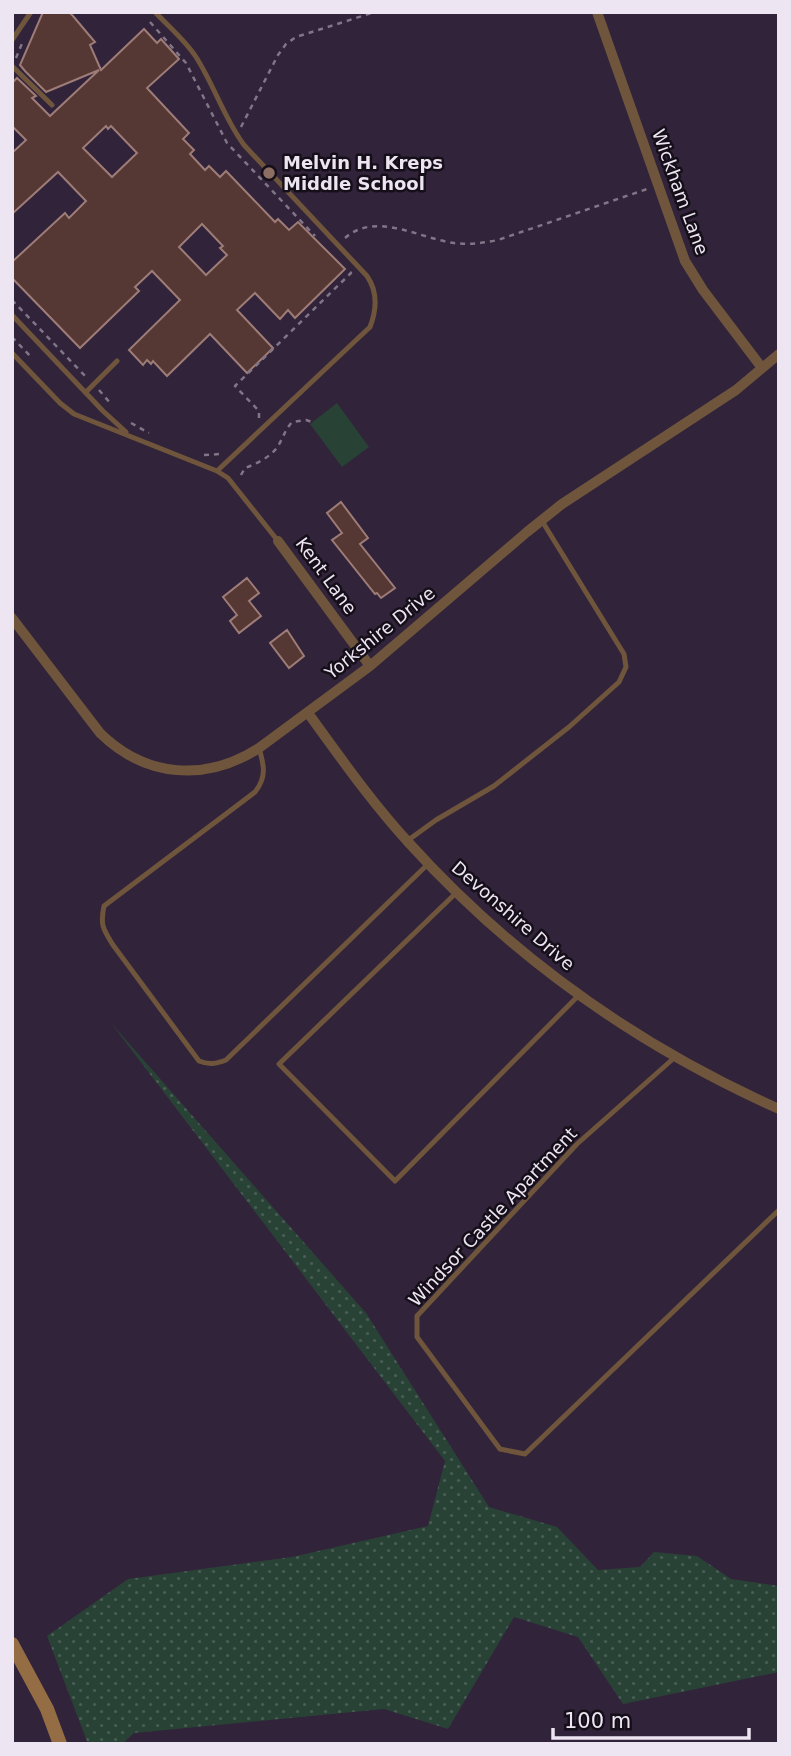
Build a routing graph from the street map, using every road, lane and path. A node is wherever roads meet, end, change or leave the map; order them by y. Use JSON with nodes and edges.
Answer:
{"nodes":[{"id":1,"x":31,"y":12,"type":"edge"},
{"id":2,"x":155,"y":12,"type":"edge"},
{"id":3,"x":375,"y":12,"type":"edge"},
{"id":4,"x":597,"y":12,"type":"edge"},
{"id":5,"x":150,"y":22,"type":"dead end"},
{"id":6,"x":12,"y":40,"type":"edge"},
{"id":7,"x":12,"y":66,"type":"edge"},
{"id":8,"x":52,"y":105,"type":"dead end"},
{"id":9,"x":241,"y":127,"type":"dead end"},
{"id":10,"x":657,"y":186,"type":"junction"},
{"id":11,"x":345,"y":238,"type":"dead end"},
{"id":12,"x":321,"y":243,"type":"dead end"},
{"id":13,"x":344,"y":266,"type":"dead end"},
{"id":14,"x":12,"y":300,"type":"edge"},
{"id":15,"x":12,"y":315,"type":"edge"},
{"id":16,"x":12,"y":337,"type":"edge"},
{"id":17,"x":12,"y":352,"type":"edge"},
{"id":18,"x":779,"y":354,"type":"edge"},
{"id":19,"x":32,"y":358,"type":"dead end"},
{"id":20,"x":117,"y":361,"type":"dead end"},
{"id":21,"x":762,"y":368,"type":"junction"},
{"id":22,"x":86,"y":378,"type":"dead end"},
{"id":23,"x":98,"y":390,"type":"dead end"},
{"id":24,"x":86,"y":393,"type":"junction"},
{"id":25,"x":116,"y":409,"type":"dead end"},
{"id":26,"x":128,"y":420,"type":"dead end"},
{"id":27,"x":258,"y":422,"type":"dead end"},
{"id":28,"x":312,"y":422,"type":"dead end"},
{"id":29,"x":150,"y":433,"type":"dead end"},
{"id":30,"x":128,"y":434,"type":"junction"},
{"id":31,"x":227,"y":451,"type":"dead end"},
{"id":32,"x":194,"y":452,"type":"dead end"},
{"id":33,"x":217,"y":471,"type":"junction"},
{"id":34,"x":241,"y":475,"type":"dead end"},
{"id":35,"x":541,"y":521,"type":"junction"},
{"id":36,"x":278,"y":541,"type":"joint"},
{"id":37,"x":12,"y":618,"type":"edge"},
{"id":38,"x":370,"y":666,"type":"junction"},
{"id":39,"x":308,"y":712,"type":"junction"},
{"id":40,"x":259,"y":748,"type":"junction"},
{"id":41,"x":407,"y":841,"type":"junction"},
{"id":42,"x":428,"y":864,"type":"junction"},
{"id":43,"x":457,"y":892,"type":"junction"},
{"id":44,"x":578,"y":996,"type":"junction"},
{"id":45,"x":674,"y":1058,"type":"junction"},
{"id":46,"x":779,"y":1110,"type":"edge"},
{"id":47,"x":779,"y":1210,"type":"edge"},
{"id":48,"x":12,"y":1644,"type":"edge"},
{"id":49,"x":60,"y":1744,"type":"edge"}],
"edges":[{"from":1,"to":6,"type":"lane"},
{"from":2,"to":33,"type":"lane"},
{"from":3,"to":9,"type":"path"},
{"from":4,"to":10,"type":"street","name":"Wickham Lane"},
{"from":5,"to":12,"type":"path"},
{"from":7,"to":8,"type":"lane"},
{"from":10,"to":11,"type":"path"},
{"from":10,"to":21,"type":"street","name":"Wickham Lane"},
{"from":13,"to":27,"type":"path"},
{"from":14,"to":22,"type":"path"},
{"from":15,"to":24,"type":"lane"},
{"from":16,"to":19,"type":"path"},
{"from":17,"to":30,"type":"lane"},
{"from":18,"to":21,"type":"street","name":"Yorkshire Drive"},
{"from":20,"to":24,"type":"lane"},
{"from":21,"to":35,"type":"street","name":"Yorkshire Drive"},
{"from":23,"to":25,"type":"path"},
{"from":24,"to":30,"type":"lane"},
{"from":26,"to":29,"type":"path"},
{"from":28,"to":34,"type":"path"},
{"from":30,"to":33,"type":"lane"},
{"from":31,"to":32,"type":"path"},
{"from":33,"to":36,"type":"lane"},
{"from":35,"to":38,"type":"street","name":"Yorkshire Drive"},
{"from":35,"to":41,"type":"lane"},
{"from":36,"to":38,"type":"street","name":"Kent Lane"},
{"from":37,"to":40,"type":"street","name":"Yorkshire Drive"},
{"from":38,"to":39,"type":"street","name":"Yorkshire Drive"},
{"from":39,"to":40,"type":"street","name":"Yorkshire Drive"},
{"from":39,"to":41,"type":"street","name":"Devonshire Drive"},
{"from":40,"to":42,"type":"lane"},
{"from":41,"to":42,"type":"street","name":"Devonshire Drive"},
{"from":42,"to":43,"type":"street","name":"Devonshire Drive"},
{"from":43,"to":44,"type":"street","name":"Devonshire Drive"},
{"from":43,"to":44,"type":"lane"},
{"from":44,"to":45,"type":"street","name":"Devonshire Drive"},
{"from":45,"to":46,"type":"street","name":"Devonshire Drive"},
{"from":45,"to":47,"type":"lane","name":"Windsor Castle Apartment"},
{"from":48,"to":49,"type":"street"}]}
